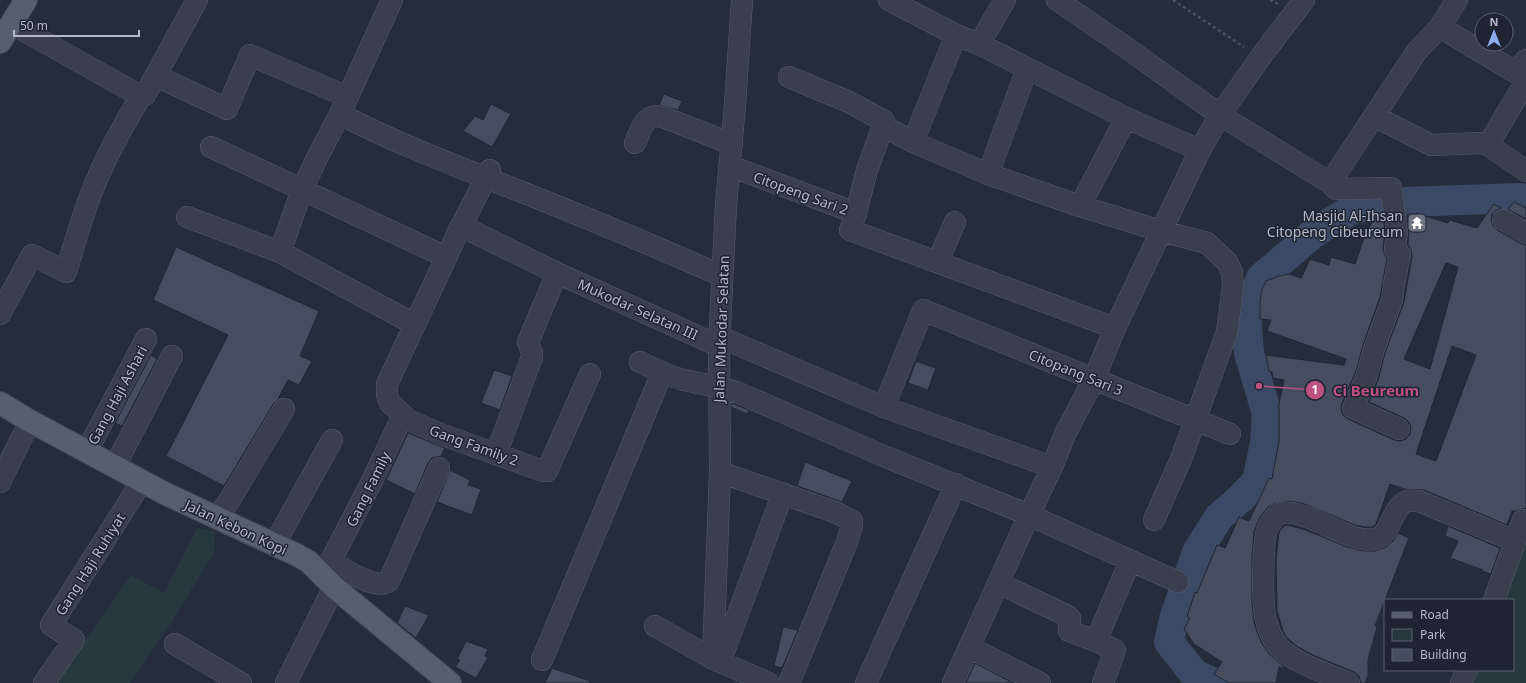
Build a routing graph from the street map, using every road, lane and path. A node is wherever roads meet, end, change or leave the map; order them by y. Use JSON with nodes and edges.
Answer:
{"nodes":[{"id":1,"x":26,"y":0,"type":"edge"},
{"id":2,"x":197,"y":0,"type":"edge"},
{"id":3,"x":392,"y":0,"type":"edge"},
{"id":4,"x":742,"y":0,"type":"edge"},
{"id":5,"x":889,"y":0,"type":"edge"},
{"id":6,"x":1005,"y":0,"type":"edge"},
{"id":7,"x":1057,"y":0,"type":"edge"},
{"id":8,"x":1173,"y":0,"type":"edge"},
{"id":9,"x":1304,"y":0,"type":"edge"},
{"id":10,"x":1457,"y":0,"type":"edge"},
{"id":11,"x":12,"y":24,"type":"junction"},
{"id":12,"x":1440,"y":27,"type":"junction"},
{"id":13,"x":956,"y":35,"type":"junction"},
{"id":14,"x":0,"y":42,"type":"edge"},
{"id":15,"x":979,"y":44,"type":"junction"},
{"id":16,"x":1260,"y":58,"type":"junction"},
{"id":17,"x":1521,"y":66,"type":"edge"},
{"id":18,"x":1027,"y":69,"type":"junction"},
{"id":19,"x":156,"y":76,"type":"junction"},
{"id":20,"x":789,"y":77,"type":"dead end"},
{"id":21,"x":143,"y":96,"type":"junction"},
{"id":22,"x":344,"y":106,"type":"junction"},
{"id":23,"x":1220,"y":115,"type":"junction"},
{"id":24,"x":1374,"y":116,"type":"junction"},
{"id":25,"x":1126,"y":118,"type":"junction"},
{"id":26,"x":883,"y":126,"type":"junction"},
{"id":27,"x":913,"y":142,"type":"junction"},
{"id":28,"x":635,"y":143,"type":"dead end"},
{"id":29,"x":732,"y":144,"type":"junction"},
{"id":30,"x":1488,"y":146,"type":"junction"},
{"id":31,"x":211,"y":147,"type":"dead end"},
{"id":32,"x":1200,"y":150,"type":"junction"},
{"id":33,"x":730,"y":166,"type":"junction"},
{"id":34,"x":1526,"y":171,"type":"edge"},
{"id":35,"x":488,"y":174,"type":"junction"},
{"id":36,"x":988,"y":174,"type":"junction"},
{"id":37,"x":1330,"y":183,"type":"junction"},
{"id":38,"x":302,"y":190,"type":"junction"},
{"id":39,"x":1080,"y":206,"type":"junction"},
{"id":40,"x":187,"y":217,"type":"dead end"},
{"id":41,"x":1503,"y":220,"type":"dead end"},
{"id":42,"x":853,"y":221,"type":"junction"},
{"id":43,"x":955,"y":222,"type":"dead end"},
{"id":44,"x":461,"y":226,"type":"junction"},
{"id":45,"x":1160,"y":231,"type":"junction"},
{"id":46,"x":1526,"y":233,"type":"edge"},
{"id":47,"x":280,"y":252,"type":"junction"},
{"id":48,"x":446,"y":257,"type":"junction"},
{"id":49,"x":938,"y":261,"type":"junction"},
{"id":50,"x":557,"y":273,"type":"junction"},
{"id":51,"x":722,"y":276,"type":"junction"},
{"id":52,"x":0,"y":314,"type":"edge"},
{"id":53,"x":414,"y":324,"type":"junction"},
{"id":54,"x":1114,"y":328,"type":"junction"},
{"id":55,"x":146,"y":339,"type":"dead end"},
{"id":56,"x":719,"y":342,"type":"junction"},
{"id":57,"x":172,"y":356,"type":"dead end"},
{"id":58,"x":640,"y":362,"type":"dead end"},
{"id":59,"x":662,"y":373,"type":"junction"},
{"id":60,"x":590,"y":374,"type":"dead end"},
{"id":61,"x":1094,"y":380,"type":"junction"},
{"id":62,"x":719,"y":386,"type":"junction"},
{"id":63,"x":0,"y":403,"type":"edge"},
{"id":64,"x":884,"y":407,"type":"junction"},
{"id":65,"x":284,"y":409,"type":"dead end"},
{"id":66,"x":403,"y":415,"type":"junction"},
{"id":67,"x":30,"y":420,"type":"junction"},
{"id":68,"x":1195,"y":420,"type":"junction"},
{"id":69,"x":1399,"y":429,"type":"dead end"},
{"id":70,"x":1230,"y":434,"type":"dead end"},
{"id":71,"x":332,"y":440,"type":"dead end"},
{"id":72,"x":87,"y":451,"type":"junction"},
{"id":73,"x":496,"y":454,"type":"junction"},
{"id":74,"x":115,"y":466,"type":"junction"},
{"id":75,"x":1052,"y":467,"type":"junction"},
{"id":76,"x":439,"y":468,"type":"dead end"},
{"id":77,"x":720,"y":472,"type":"junction"},
{"id":78,"x":142,"y":481,"type":"junction"},
{"id":79,"x":0,"y":482,"type":"edge"},
{"id":80,"x":956,"y":484,"type":"junction"},
{"id":81,"x":783,"y":493,"type":"junction"},
{"id":82,"x":1029,"y":515,"type":"junction"},
{"id":83,"x":217,"y":517,"type":"junction"},
{"id":84,"x":1154,"y":520,"type":"dead end"},
{"id":85,"x":1526,"y":520,"type":"edge"},
{"id":86,"x":1515,"y":541,"type":"junction"},
{"id":87,"x":274,"y":545,"type":"junction"},
{"id":88,"x":1130,"y":561,"type":"junction"},
{"id":89,"x":330,"y":575,"type":"junction"},
{"id":90,"x":1178,"y":582,"type":"dead end"},
{"id":91,"x":998,"y":583,"type":"junction"},
{"id":92,"x":1494,"y":599,"type":"edge"},
{"id":93,"x":655,"y":626,"type":"dead end"},
{"id":94,"x":1096,"y":641,"type":"junction"},
{"id":95,"x":175,"y":644,"type":"dead end"},
{"id":96,"x":969,"y":647,"type":"junction"},
{"id":97,"x":542,"y":660,"type":"dead end"},
{"id":98,"x":716,"y":660,"type":"junction"},
{"id":99,"x":1467,"y":671,"type":"edge"},
{"id":100,"x":44,"y":683,"type":"edge"},
{"id":101,"x":241,"y":683,"type":"edge"},
{"id":102,"x":286,"y":683,"type":"edge"},
{"id":103,"x":450,"y":683,"type":"edge"},
{"id":104,"x":769,"y":683,"type":"edge"},
{"id":105,"x":790,"y":683,"type":"edge"},
{"id":106,"x":866,"y":683,"type":"edge"},
{"id":107,"x":952,"y":683,"type":"edge"},
{"id":108,"x":1040,"y":683,"type":"edge"},
{"id":109,"x":1103,"y":683,"type":"edge"},
{"id":110,"x":1349,"y":683,"type":"edge"},
{"id":111,"x":1461,"y":683,"type":"edge"}],
"edges":[{"from":1,"to":11,"type":"main road"},
{"from":2,"to":19,"type":"street"},
{"from":3,"to":22,"type":"street"},
{"from":4,"to":29,"type":"street","name":"Jalan Mukodar Selatan"},
{"from":5,"to":13,"type":"street"},
{"from":6,"to":15,"type":"street"},
{"from":7,"to":23,"type":"street"},
{"from":8,"to":16,"type":"path"},
{"from":9,"to":16,"type":"street"},
{"from":10,"to":12,"type":"street"},
{"from":11,"to":14,"type":"main road"},
{"from":11,"to":21,"type":"street"},
{"from":12,"to":17,"type":"street"},
{"from":12,"to":24,"type":"street"},
{"from":13,"to":15,"type":"street"},
{"from":13,"to":27,"type":"street"},
{"from":15,"to":18,"type":"street"},
{"from":16,"to":23,"type":"street"},
{"from":17,"to":30,"type":"street"},
{"from":18,"to":25,"type":"street"},
{"from":18,"to":36,"type":"street"},
{"from":19,"to":21,"type":"street"},
{"from":19,"to":22,"type":"street"},
{"from":20,"to":26,"type":"street"},
{"from":21,"to":52,"type":"street"},
{"from":22,"to":35,"type":"street"},
{"from":22,"to":38,"type":"street"},
{"from":23,"to":32,"type":"street"},
{"from":23,"to":37,"type":"street"},
{"from":24,"to":30,"type":"street"},
{"from":24,"to":37,"type":"street"},
{"from":25,"to":32,"type":"street"},
{"from":25,"to":39,"type":"street"},
{"from":26,"to":27,"type":"street"},
{"from":26,"to":42,"type":"street"},
{"from":27,"to":36,"type":"street"},
{"from":28,"to":29,"type":"street"},
{"from":29,"to":33,"type":"street","name":"Jalan Mukodar Selatan"},
{"from":30,"to":34,"type":"street"},
{"from":31,"to":38,"type":"street"},
{"from":32,"to":45,"type":"street"},
{"from":33,"to":42,"type":"street","name":"Citopeng Sari 2"},
{"from":33,"to":51,"type":"street","name":"Jalan Mukodar Selatan"},
{"from":35,"to":44,"type":"street","name":"Gang Family 2"},
{"from":35,"to":51,"type":"street"},
{"from":36,"to":39,"type":"street"},
{"from":37,"to":69,"type":"street"},
{"from":38,"to":47,"type":"street"},
{"from":38,"to":48,"type":"street"},
{"from":39,"to":45,"type":"street"},
{"from":40,"to":47,"type":"street"},
{"from":41,"to":46,"type":"street"},
{"from":42,"to":49,"type":"street","name":"Citopeng Sari 2"},
{"from":43,"to":49,"type":"street"},
{"from":44,"to":48,"type":"street","name":"Gang Family 2"},
{"from":44,"to":50,"type":"street","name":"Mukodar Selatan III"},
{"from":45,"to":54,"type":"street"},
{"from":45,"to":68,"type":"street"},
{"from":47,"to":53,"type":"street"},
{"from":48,"to":53,"type":"street","name":"Gang Family 2"},
{"from":49,"to":54,"type":"street","name":"Citopeng Sari 2"},
{"from":50,"to":56,"type":"street","name":"Mukodar Selatan III"},
{"from":50,"to":73,"type":"street"},
{"from":51,"to":56,"type":"street","name":"Jalan Mukodar Selatan"},
{"from":53,"to":66,"type":"street","name":"Gang Family 2"},
{"from":54,"to":61,"type":"street"},
{"from":55,"to":72,"type":"street","name":"Gang Haji Ashari"},
{"from":56,"to":62,"type":"street","name":"Jalan Mukodar Selatan"},
{"from":56,"to":64,"type":"street","name":"Mukodar Selatan III"},
{"from":57,"to":74,"type":"street"},
{"from":58,"to":59,"type":"street"},
{"from":59,"to":62,"type":"street"},
{"from":59,"to":97,"type":"street"},
{"from":60,"to":73,"type":"street","name":"Gang Family 2"},
{"from":61,"to":64,"type":"street","name":"Citopang Sari 3"},
{"from":61,"to":68,"type":"street","name":"Citopang Sari 3"},
{"from":61,"to":75,"type":"street"},
{"from":62,"to":77,"type":"street","name":"Jalan Mukodar Selatan"},
{"from":62,"to":80,"type":"street"},
{"from":63,"to":67,"type":"main road","name":"Jalan Kebon Kopi"},
{"from":64,"to":75,"type":"street","name":"Mukodar Selatan III"},
{"from":65,"to":83,"type":"street"},
{"from":66,"to":73,"type":"street","name":"Gang Family 2"},
{"from":66,"to":89,"type":"street","name":"Gang Family"},
{"from":67,"to":72,"type":"main road","name":"Jalan Kebon Kopi"},
{"from":67,"to":79,"type":"street"},
{"from":68,"to":70,"type":"street","name":"Citopang Sari 3"},
{"from":68,"to":84,"type":"street"},
{"from":71,"to":87,"type":"street"},
{"from":72,"to":74,"type":"main road","name":"Jalan Kebon Kopi"},
{"from":74,"to":78,"type":"main road","name":"Jalan Kebon Kopi"},
{"from":75,"to":82,"type":"street"},
{"from":76,"to":89,"type":"street"},
{"from":77,"to":81,"type":"street"},
{"from":77,"to":98,"type":"street","name":"Jalan Mukodar Selatan"},
{"from":78,"to":83,"type":"main road","name":"Jalan Kebon Kopi"},
{"from":78,"to":100,"type":"street","name":"Gang Haji Ruhiyat"},
{"from":80,"to":82,"type":"street"},
{"from":80,"to":106,"type":"street"},
{"from":81,"to":98,"type":"street"},
{"from":81,"to":105,"type":"street"},
{"from":82,"to":88,"type":"street"},
{"from":82,"to":91,"type":"street"},
{"from":83,"to":87,"type":"main road","name":"Jalan Kebon Kopi"},
{"from":85,"to":86,"type":"street"},
{"from":86,"to":92,"type":"street"},
{"from":86,"to":110,"type":"street"},
{"from":87,"to":89,"type":"main road","name":"Jalan Kebon Kopi"},
{"from":88,"to":90,"type":"street"},
{"from":88,"to":94,"type":"street"},
{"from":89,"to":102,"type":"street","name":"Gang Family"},
{"from":89,"to":103,"type":"main road","name":"Jalan Kebon Kopi"},
{"from":91,"to":94,"type":"street"},
{"from":91,"to":96,"type":"street"},
{"from":93,"to":98,"type":"street"},
{"from":94,"to":109,"type":"street"},
{"from":95,"to":101,"type":"street"},
{"from":96,"to":107,"type":"street"},
{"from":96,"to":108,"type":"street"},
{"from":98,"to":104,"type":"street"},
{"from":99,"to":111,"type":"street"}]}
